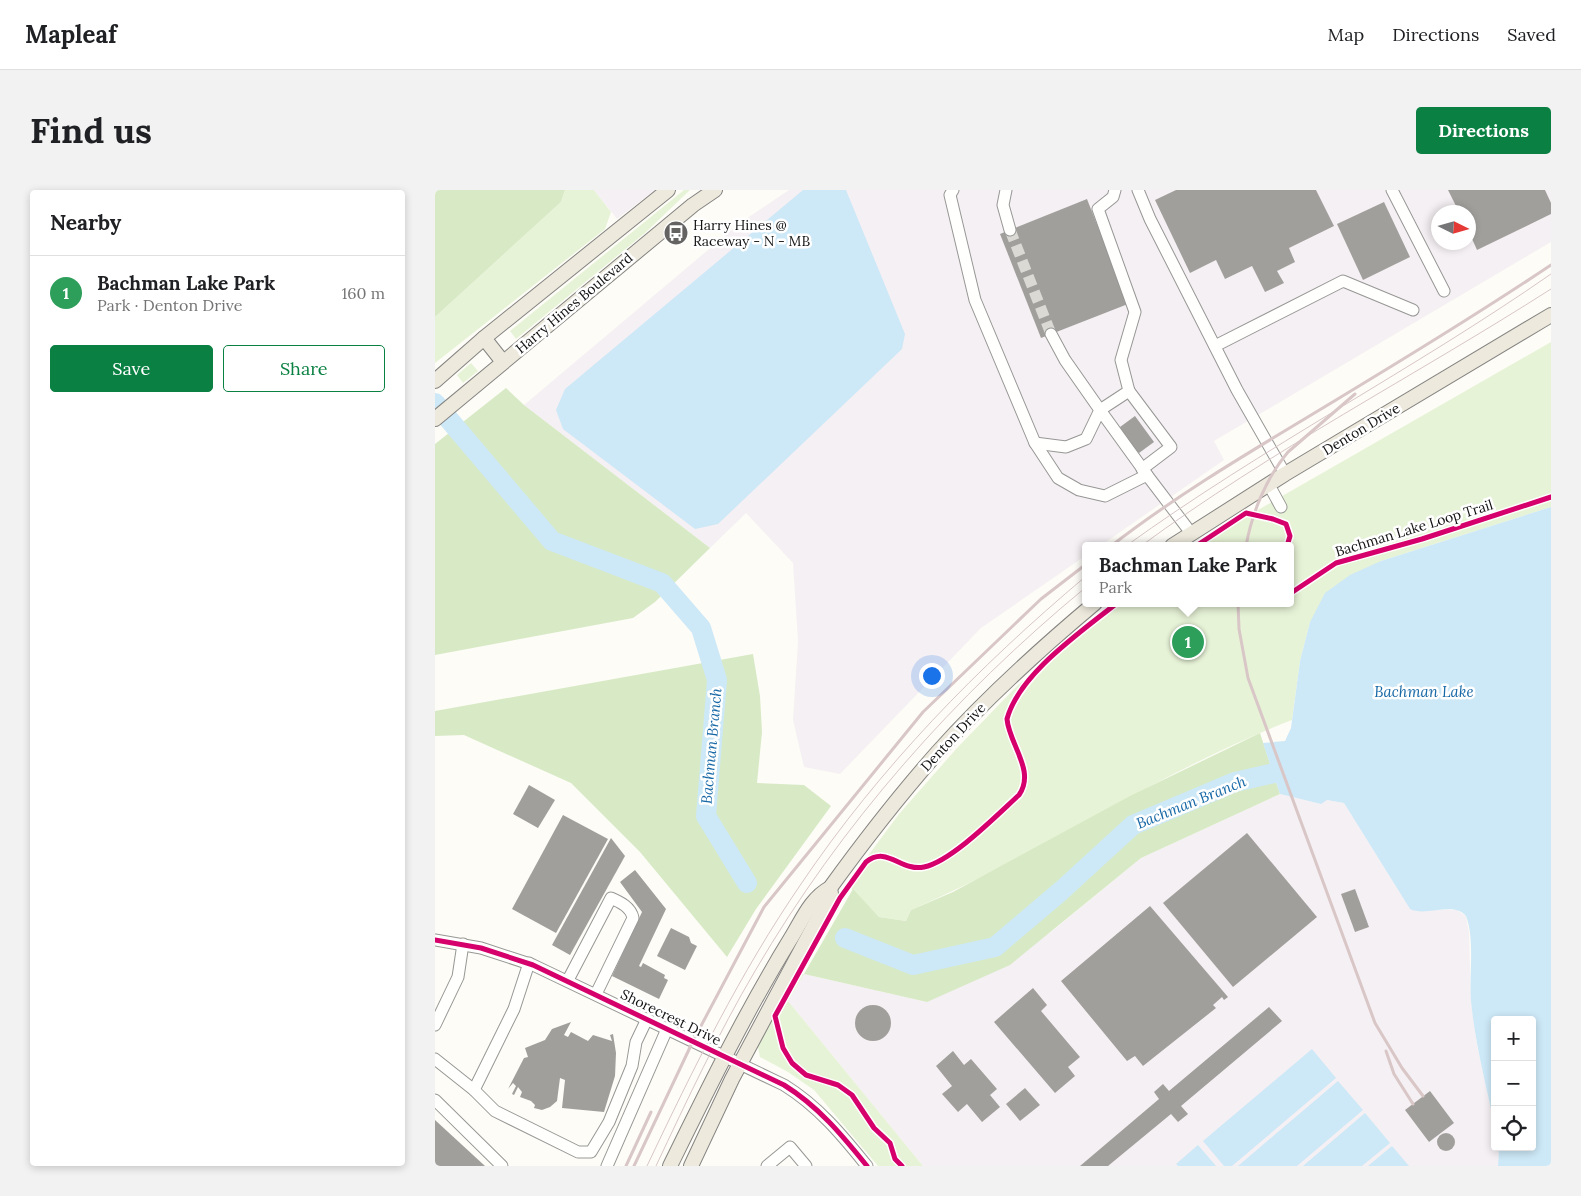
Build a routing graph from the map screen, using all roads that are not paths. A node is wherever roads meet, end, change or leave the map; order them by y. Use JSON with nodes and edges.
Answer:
{"nodes":[{"id":1,"x":668,"y":190,"type":"edge"},
{"id":2,"x":715,"y":190,"type":"edge"},
{"id":3,"x":953,"y":190,"type":"edge"},
{"id":4,"x":1005,"y":190,"type":"edge"},
{"id":5,"x":1115,"y":190,"type":"edge"},
{"id":6,"x":1138,"y":190,"type":"edge"},
{"id":7,"x":1392,"y":190,"type":"edge"},
{"id":8,"x":1010,"y":230,"type":"tunnel mouth"},
{"id":9,"x":1444,"y":291,"type":"dead end"},
{"id":10,"x":1413,"y":310,"type":"dead end"},
{"id":11,"x":1551,"y":315,"type":"edge"},
{"id":12,"x":1051,"y":334,"type":"tunnel mouth"},
{"id":13,"x":484,"y":338,"type":"junction"},
{"id":14,"x":1215,"y":346,"type":"junction"},
{"id":15,"x":503,"y":362,"type":"junction"},
{"id":16,"x":435,"y":381,"type":"edge"},
{"id":17,"x":1129,"y":391,"type":"junction"},
{"id":18,"x":1100,"y":410,"type":"junction"},
{"id":19,"x":435,"y":419,"type":"edge"},
{"id":20,"x":1035,"y":443,"type":"junction"},
{"id":21,"x":1144,"y":472,"type":"junction"},
{"id":22,"x":1285,"y":474,"type":"junction"},
{"id":23,"x":1269,"y":485,"type":"junction"},
{"id":24,"x":1281,"y":507,"type":"dead end"},
{"id":25,"x":1182,"y":541,"type":"edge"},
{"id":26,"x":1090,"y":607,"type":"edge"},
{"id":27,"x":830,"y":888,"type":"junction"},
{"id":28,"x":435,"y":940,"type":"edge"},
{"id":29,"x":463,"y":944,"type":"junction"},
{"id":30,"x":529,"y":963,"type":"junction"},
{"id":31,"x":568,"y":980,"type":"junction"},
{"id":32,"x":596,"y":994,"type":"junction"},
{"id":33,"x":647,"y":1019,"type":"junction"},
{"id":34,"x":435,"y":1025,"type":"edge"},
{"id":35,"x":667,"y":1029,"type":"junction"},
{"id":36,"x":725,"y":1056,"type":"junction"},
{"id":37,"x":435,"y":1059,"type":"edge"},
{"id":38,"x":740,"y":1063,"type":"junction"},
{"id":39,"x":474,"y":1090,"type":"junction"},
{"id":40,"x":435,"y":1100,"type":"edge"},
{"id":41,"x":502,"y":1166,"type":"edge"},
{"id":42,"x":607,"y":1166,"type":"edge"},
{"id":43,"x":670,"y":1166,"type":"edge"},
{"id":44,"x":691,"y":1166,"type":"edge"},
{"id":45,"x":767,"y":1166,"type":"edge"},
{"id":46,"x":806,"y":1166,"type":"edge"},
{"id":47,"x":867,"y":1166,"type":"edge"}],
"edges":[{"from":1,"to":13,"type":"main road","name":"Harry Hines Boulevard"},
{"from":2,"to":15,"type":"main road","name":"Harry Hines Boulevard"},
{"from":3,"to":20,"type":"street"},
{"from":4,"to":8,"type":"street"},
{"from":5,"to":17,"type":"street"},
{"from":6,"to":14,"type":"street"},
{"from":7,"to":9,"type":"street"},
{"from":10,"to":14,"type":"street"},
{"from":11,"to":22,"type":"main road","name":"Denton Drive"},
{"from":12,"to":18,"type":"street"},
{"from":13,"to":15,"type":"main road"},
{"from":13,"to":16,"type":"main road","name":"Harry Hines Boulevard"},
{"from":14,"to":22,"type":"street"},
{"from":15,"to":19,"type":"main road","name":"Harry Hines Boulevard"},
{"from":17,"to":18,"type":"street"},
{"from":17,"to":21,"type":"street"},
{"from":18,"to":20,"type":"street"},
{"from":18,"to":21,"type":"street"},
{"from":20,"to":21,"type":"street"},
{"from":21,"to":25,"type":"street"},
{"from":22,"to":23,"type":"main road","name":"Denton Drive"},
{"from":23,"to":24,"type":"street"},
{"from":23,"to":25,"type":"main road","name":"Denton Drive"},
{"from":26,"to":27,"type":"main road","name":"Denton Drive"},
{"from":27,"to":36,"type":"main road","name":"Denton Drive"},
{"from":27,"to":38,"type":"main road","name":"Denton Drive"},
{"from":28,"to":29,"type":"street","name":"Shorecrest Drive"},
{"from":29,"to":30,"type":"street","name":"Shorecrest Drive"},
{"from":29,"to":34,"type":"street"},
{"from":30,"to":31,"type":"street","name":"Shorecrest Drive"},
{"from":30,"to":39,"type":"street"},
{"from":31,"to":32,"type":"street","name":"Shorecrest Drive"},
{"from":31,"to":32,"type":"street"},
{"from":32,"to":33,"type":"street","name":"Shorecrest Drive"},
{"from":33,"to":35,"type":"street","name":"Shorecrest Drive"},
{"from":33,"to":39,"type":"street"},
{"from":35,"to":36,"type":"street","name":"Shorecrest Drive"},
{"from":35,"to":42,"type":"street"},
{"from":36,"to":38,"type":"street","name":"Shorecrest Drive"},
{"from":36,"to":43,"type":"main road","name":"Denton Drive"},
{"from":37,"to":39,"type":"street"},
{"from":38,"to":44,"type":"main road","name":"Denton Drive"},
{"from":38,"to":47,"type":"street","name":"Shorecrest Drive"},
{"from":40,"to":41,"type":"street"},
{"from":45,"to":46,"type":"street"}]}
